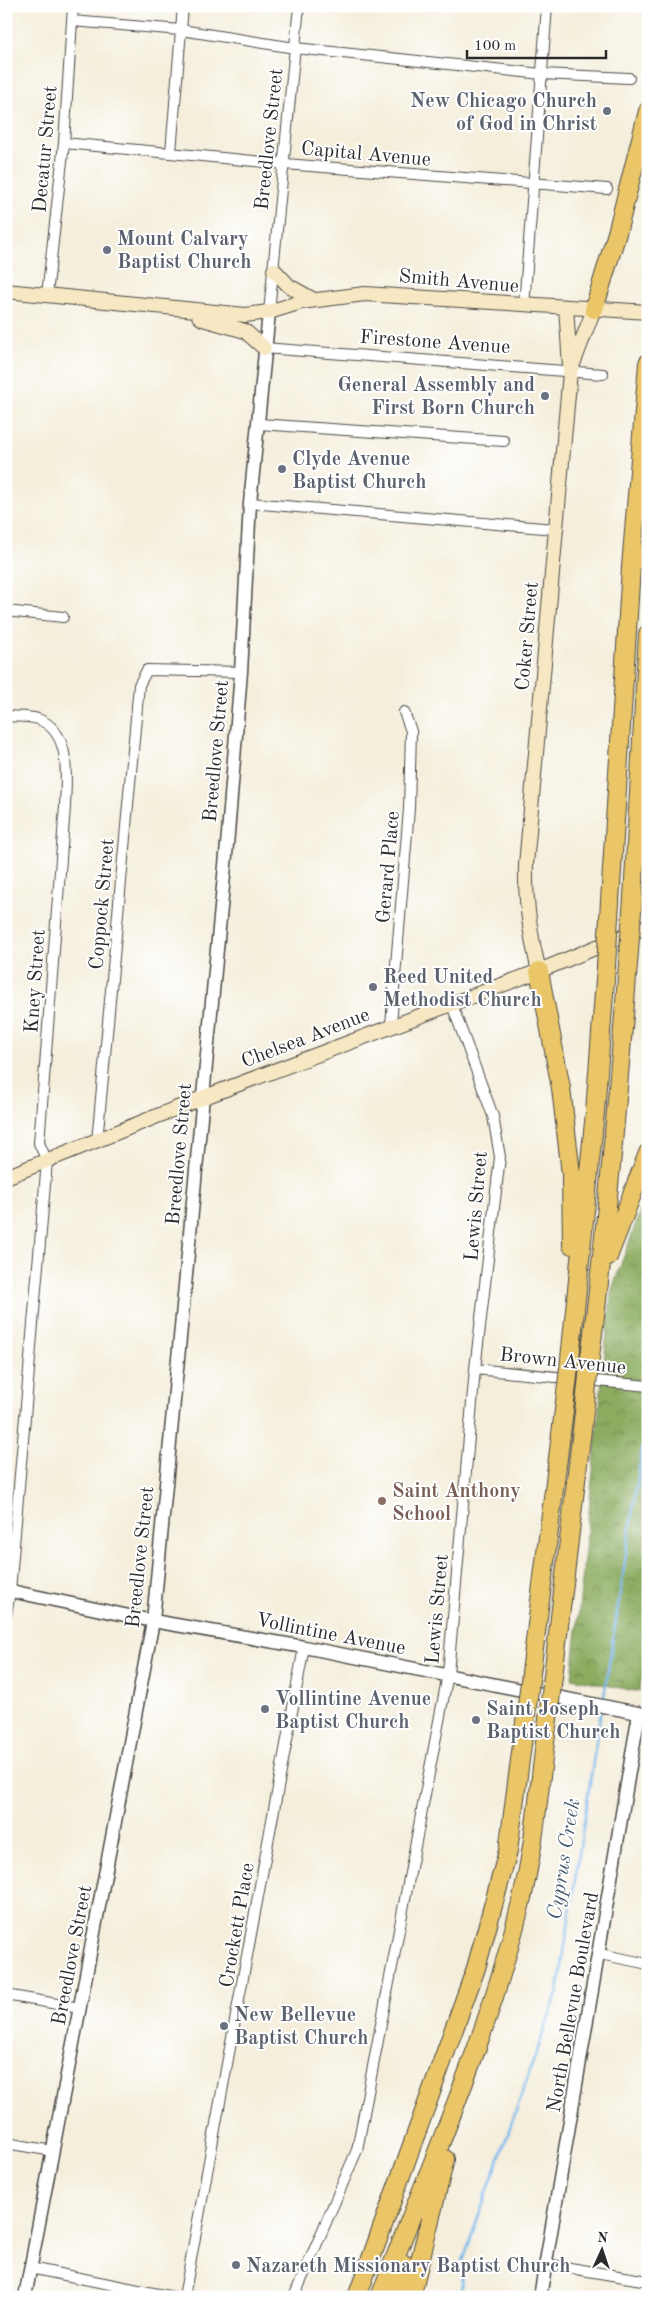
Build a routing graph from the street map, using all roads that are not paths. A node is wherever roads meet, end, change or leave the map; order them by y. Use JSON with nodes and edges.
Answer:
{"nodes":[{"id":1,"x":73,"y":6,"type":"edge"},
{"id":2,"x":183,"y":6,"type":"edge"},
{"id":3,"x":299,"y":6,"type":"edge"},
{"id":4,"x":547,"y":6,"type":"edge"},
{"id":5,"x":72,"y":21,"type":"junction"},
{"id":6,"x":181,"y":30,"type":"junction"},
{"id":7,"x":296,"y":48,"type":"junction"},
{"id":8,"x":542,"y":74,"type":"junction"},
{"id":9,"x":629,"y":78,"type":"dead end"},
{"id":10,"x":648,"y":111,"type":"edge"},
{"id":11,"x":64,"y":143,"type":"junction"},
{"id":12,"x":171,"y":152,"type":"junction"},
{"id":13,"x":285,"y":164,"type":"junction"},
{"id":14,"x":533,"y":184,"type":"junction"},
{"id":15,"x":606,"y":189,"type":"dead end"},
{"id":16,"x":274,"y":270,"type":"junction"},
{"id":17,"x":6,"y":291,"type":"edge"},
{"id":18,"x":47,"y":295,"type":"junction"},
{"id":19,"x":314,"y":300,"type":"junction"},
{"id":20,"x":524,"y":306,"type":"junction"},
{"id":21,"x":566,"y":307,"type":"junction"},
{"id":22,"x":594,"y":308,"type":"junction"},
{"id":23,"x":193,"y":310,"type":"junction"},
{"id":24,"x":269,"y":312,"type":"junction"},
{"id":25,"x":648,"y":312,"type":"edge"},
{"id":26,"x":264,"y":348,"type":"junction"},
{"id":27,"x":648,"y":363,"type":"edge"},
{"id":28,"x":570,"y":372,"type":"junction"},
{"id":29,"x":603,"y":374,"type":"dead end"},
{"id":30,"x":259,"y":424,"type":"junction"},
{"id":31,"x":504,"y":441,"type":"dead end"},
{"id":32,"x":250,"y":503,"type":"junction"},
{"id":33,"x":555,"y":529,"type":"junction"},
{"id":34,"x":6,"y":611,"type":"edge"},
{"id":35,"x":62,"y":617,"type":"dead end"},
{"id":36,"x":648,"y":634,"type":"edge"},
{"id":37,"x":240,"y":672,"type":"junction"},
{"id":38,"x":404,"y":712,"type":"dead end"},
{"id":39,"x":6,"y":716,"type":"edge"},
{"id":40,"x":648,"y":926,"type":"edge"},
{"id":41,"x":540,"y":971,"type":"junction"},
{"id":42,"x":451,"y":1002,"type":"junction"},
{"id":43,"x":391,"y":1025,"type":"junction"},
{"id":44,"x":202,"y":1098,"type":"junction"},
{"id":45,"x":97,"y":1142,"type":"junction"},
{"id":46,"x":648,"y":1153,"type":"edge"},
{"id":47,"x":47,"y":1162,"type":"junction"},
{"id":48,"x":6,"y":1178,"type":"edge"},
{"id":49,"x":601,"y":1274,"type":"junction"},
{"id":50,"x":573,"y":1330,"type":"junction"},
{"id":51,"x":475,"y":1369,"type":"junction"},
{"id":52,"x":646,"y":1386,"type":"edge"},
{"id":53,"x":8,"y":1591,"type":"edge"},
{"id":54,"x":6,"y":1614,"type":"edge"},
{"id":55,"x":153,"y":1621,"type":"junction"},
{"id":56,"x":304,"y":1647,"type":"junction"},
{"id":57,"x":448,"y":1674,"type":"junction"},
{"id":58,"x":643,"y":1714,"type":"edge"},
{"id":59,"x":600,"y":1954,"type":"junction"},
{"id":60,"x":648,"y":1964,"type":"edge"},
{"id":61,"x":6,"y":1995,"type":"edge"},
{"id":62,"x":80,"y":2008,"type":"junction"},
{"id":63,"x":462,"y":2089,"type":"junction"},
{"id":64,"x":451,"y":2119,"type":"junction"},
{"id":65,"x":6,"y":2143,"type":"edge"},
{"id":66,"x":53,"y":2151,"type":"junction"},
{"id":67,"x":546,"y":2264,"type":"junction"},
{"id":68,"x":30,"y":2268,"type":"junction"},
{"id":69,"x":648,"y":2281,"type":"edge"},
{"id":70,"x":25,"y":2297,"type":"edge"},
{"id":71,"x":173,"y":2297,"type":"edge"},
{"id":72,"x":184,"y":2297,"type":"edge"},
{"id":73,"x":294,"y":2297,"type":"edge"},
{"id":74,"x":357,"y":2297,"type":"edge"},
{"id":75,"x":380,"y":2297,"type":"edge"},
{"id":76,"x":395,"y":2297,"type":"edge"},
{"id":77,"x":411,"y":2297,"type":"edge"},
{"id":78,"x":540,"y":2297,"type":"edge"}],
"edges":[{"from":1,"to":5,"type":"street","name":"Decatur Street"},
{"from":2,"to":6,"type":"street"},
{"from":3,"to":7,"type":"street","name":"Breedlove Street"},
{"from":4,"to":8,"type":"street"},
{"from":5,"to":6,"type":"street"},
{"from":5,"to":11,"type":"street","name":"Decatur Street"},
{"from":6,"to":7,"type":"street"},
{"from":6,"to":12,"type":"street"},
{"from":7,"to":8,"type":"street"},
{"from":7,"to":13,"type":"street","name":"Breedlove Street"},
{"from":8,"to":9,"type":"street"},
{"from":8,"to":14,"type":"street"},
{"from":10,"to":22,"type":"highway"},
{"from":11,"to":12,"type":"street","name":"Capital Avenue"},
{"from":11,"to":18,"type":"street","name":"Decatur Street"},
{"from":12,"to":13,"type":"street","name":"Capital Avenue"},
{"from":13,"to":14,"type":"street","name":"Capital Avenue"},
{"from":13,"to":16,"type":"street","name":"Breedlove Street"},
{"from":14,"to":15,"type":"street","name":"Capital Avenue"},
{"from":14,"to":20,"type":"street"},
{"from":16,"to":19,"type":"main road"},
{"from":16,"to":24,"type":"street","name":"Breedlove Street"},
{"from":17,"to":18,"type":"main road"},
{"from":18,"to":23,"type":"main road"},
{"from":19,"to":20,"type":"main road","name":"Smith Avenue"},
{"from":19,"to":24,"type":"main road","name":"Smith Avenue"},
{"from":20,"to":21,"type":"main road","name":"Smith Avenue"},
{"from":21,"to":22,"type":"main road","name":"Smith Avenue"},
{"from":21,"to":28,"type":"main road"},
{"from":22,"to":25,"type":"main road","name":"Smith Avenue"},
{"from":22,"to":28,"type":"main road","name":"Coker Street"},
{"from":23,"to":24,"type":"main road"},
{"from":23,"to":26,"type":"main road"},
{"from":24,"to":26,"type":"street","name":"Breedlove Street"},
{"from":26,"to":28,"type":"street","name":"Firestone Avenue"},
{"from":26,"to":30,"type":"street","name":"Breedlove Street"},
{"from":27,"to":50,"type":"highway","bridge":true},
{"from":28,"to":29,"type":"street","name":"Firestone Avenue"},
{"from":28,"to":33,"type":"main road","name":"Coker Street"},
{"from":30,"to":31,"type":"street"},
{"from":30,"to":32,"type":"street","name":"Breedlove Street"},
{"from":32,"to":33,"type":"street"},
{"from":32,"to":37,"type":"street","name":"Breedlove Street"},
{"from":33,"to":41,"type":"main road","name":"Coker Street"},
{"from":34,"to":35,"type":"street"},
{"from":36,"to":49,"type":"highway","bridge":true},
{"from":37,"to":44,"type":"street","name":"Breedlove Street"},
{"from":37,"to":45,"type":"street","name":"Coppock Street"},
{"from":38,"to":43,"type":"street","name":"Gerard Place"},
{"from":39,"to":47,"type":"street","name":"Kney Street"},
{"from":40,"to":41,"type":"main road","name":"Chelsea Avenue"},
{"from":41,"to":42,"type":"main road","name":"Chelsea Avenue"},
{"from":41,"to":50,"type":"highway"},
{"from":42,"to":43,"type":"main road","name":"Chelsea Avenue"},
{"from":42,"to":51,"type":"street","name":"Lewis Street"},
{"from":43,"to":44,"type":"main road","name":"Chelsea Avenue"},
{"from":44,"to":45,"type":"main road","name":"Chelsea Avenue"},
{"from":44,"to":55,"type":"street","name":"Breedlove Street"},
{"from":45,"to":47,"type":"main road","name":"Chelsea Avenue"},
{"from":46,"to":49,"type":"highway"},
{"from":47,"to":48,"type":"main road","name":"Chelsea Avenue"},
{"from":47,"to":53,"type":"street","name":"Kney Street"},
{"from":49,"to":63,"type":"highway","bridge":true},
{"from":50,"to":74,"type":"highway","bridge":true},
{"from":51,"to":52,"type":"street","name":"Brown Avenue"},
{"from":51,"to":57,"type":"street","name":"Lewis Street"},
{"from":53,"to":54,"type":"street","name":"Kney Street"},
{"from":53,"to":55,"type":"street","name":"Vollintine Avenue"},
{"from":55,"to":56,"type":"street","name":"Vollintine Avenue"},
{"from":55,"to":62,"type":"street","name":"Breedlove Street"},
{"from":56,"to":57,"type":"street","name":"Vollintine Avenue"},
{"from":56,"to":72,"type":"street","name":"Crockett Place"},
{"from":57,"to":58,"type":"street","name":"Vollintine Avenue"},
{"from":57,"to":73,"type":"street","name":"Lewis Street"},
{"from":58,"to":59,"type":"street","name":"North Bellevue Boulevard"},
{"from":59,"to":60,"type":"street"},
{"from":59,"to":67,"type":"street","name":"North Bellevue Boulevard"},
{"from":61,"to":62,"type":"street"},
{"from":62,"to":66,"type":"street","name":"Breedlove Street"},
{"from":63,"to":64,"type":"highway"},
{"from":63,"to":77,"type":"highway"},
{"from":64,"to":75,"type":"highway"},
{"from":64,"to":76,"type":"highway"},
{"from":65,"to":66,"type":"street"},
{"from":66,"to":68,"type":"street","name":"Breedlove Street"},
{"from":67,"to":69,"type":"street"},
{"from":67,"to":78,"type":"street","name":"North Bellevue Boulevard"},
{"from":68,"to":70,"type":"street","name":"Breedlove Street"},
{"from":68,"to":71,"type":"street"}]}
